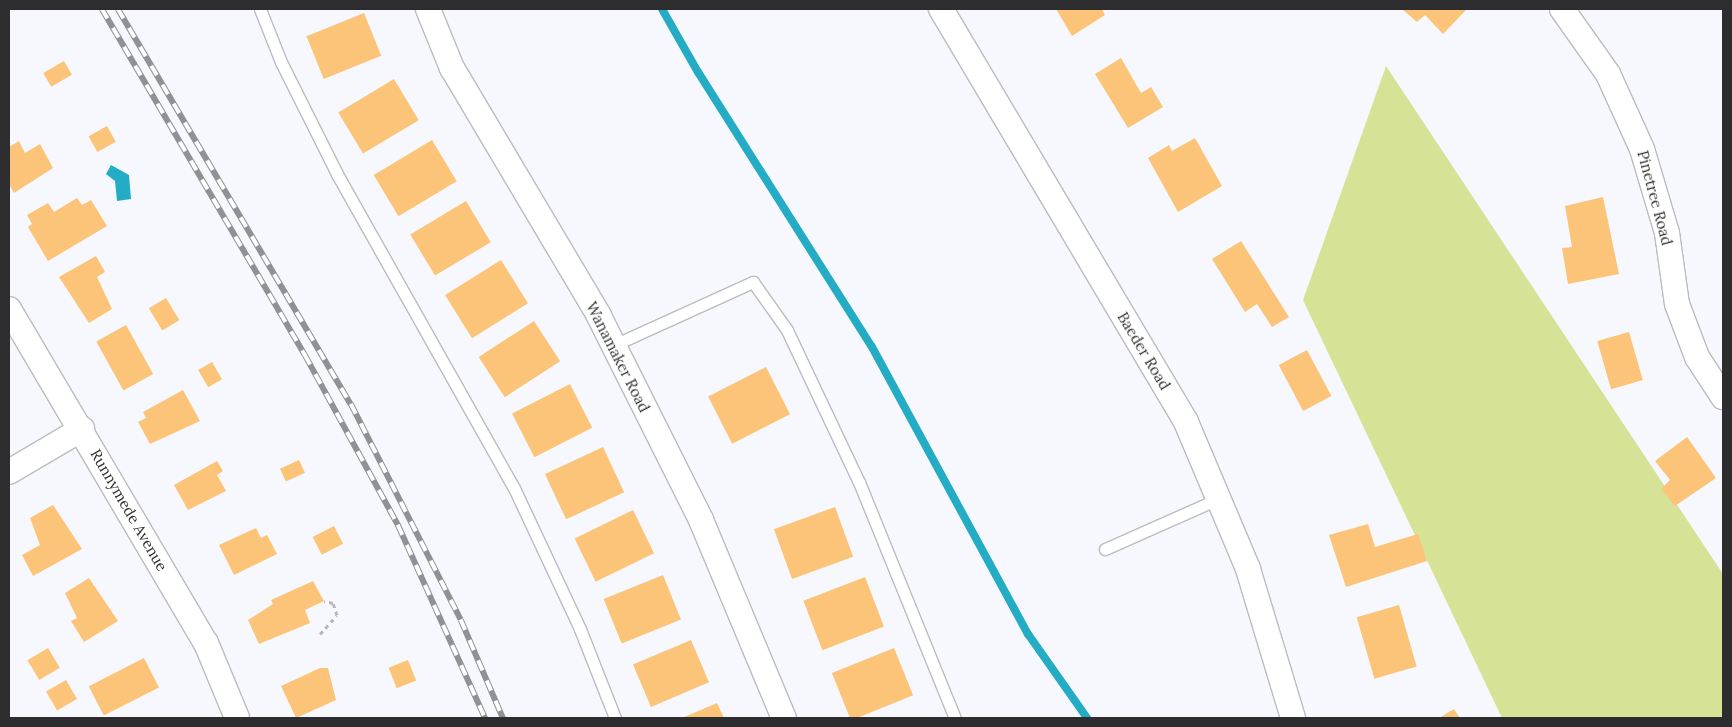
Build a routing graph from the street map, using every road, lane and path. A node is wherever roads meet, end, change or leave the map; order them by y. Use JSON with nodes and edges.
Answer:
{"nodes":[{"id":1,"x":260,"y":9,"type":"edge"},
{"id":2,"x":428,"y":9,"type":"edge"},
{"id":3,"x":941,"y":9,"type":"edge"},
{"id":4,"x":1562,"y":9,"type":"edge"},
{"id":5,"x":9,"y":309,"type":"edge"},
{"id":6,"x":614,"y":345,"type":"junction"},
{"id":7,"x":1723,"y":397,"type":"edge"},
{"id":8,"x":82,"y":429,"type":"junction"},
{"id":9,"x":9,"y":472,"type":"edge"},
{"id":10,"x":1218,"y":499,"type":"junction"},
{"id":11,"x":1105,"y":549,"type":"dead end"},
{"id":12,"x":324,"y":600,"type":"dead end"},
{"id":13,"x":320,"y":634,"type":"dead end"},
{"id":14,"x":237,"y":718,"type":"edge"},
{"id":15,"x":615,"y":718,"type":"edge"},
{"id":16,"x":784,"y":718,"type":"edge"},
{"id":17,"x":955,"y":718,"type":"edge"},
{"id":18,"x":1293,"y":718,"type":"edge"}],
"edges":[{"from":1,"to":15,"type":"lane"},
{"from":2,"to":6,"type":"street","name":"Wanamaker Road"},
{"from":3,"to":10,"type":"street","name":"Baeder Road"},
{"from":4,"to":7,"type":"street","name":"Pinetree Road"},
{"from":5,"to":8,"type":"street","name":"Runnymede Avenue"},
{"from":6,"to":16,"type":"street","name":"Wanamaker Road"},
{"from":6,"to":17,"type":"lane"},
{"from":8,"to":9,"type":"street"},
{"from":8,"to":14,"type":"street","name":"Runnymede Avenue"},
{"from":10,"to":11,"type":"lane"},
{"from":10,"to":18,"type":"street","name":"Baeder Road"},
{"from":12,"to":13,"type":"path"}]}
